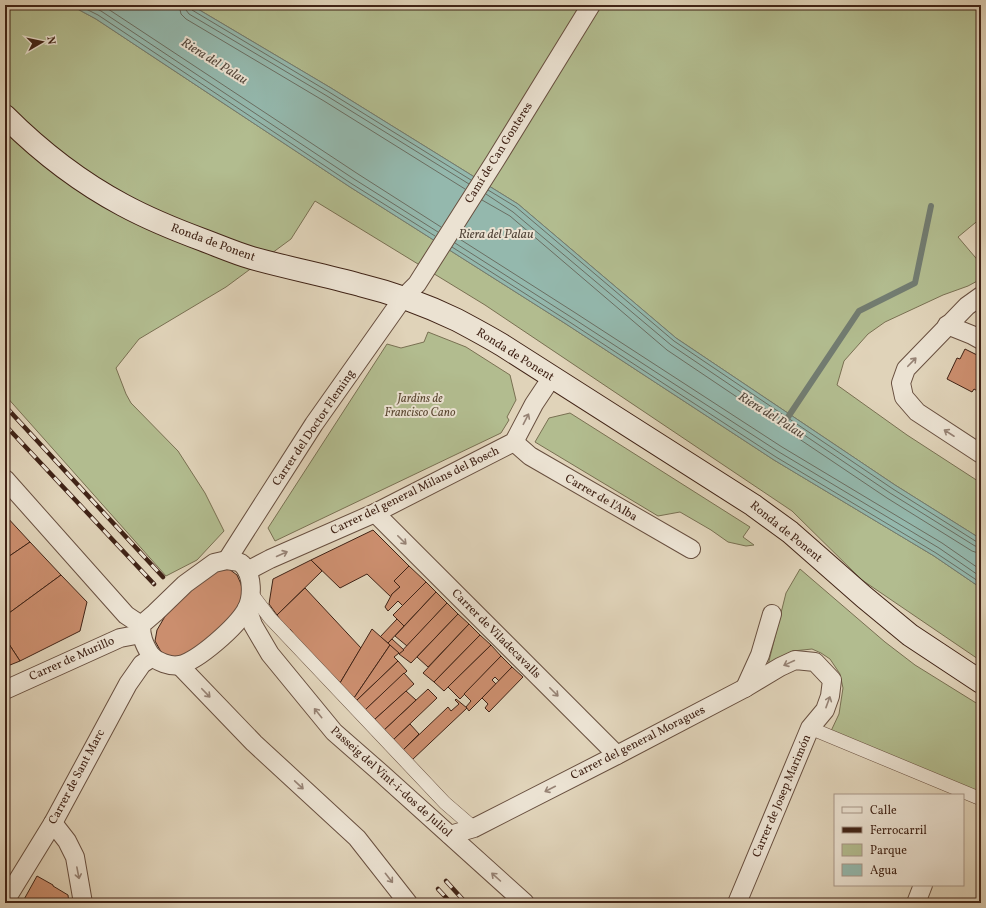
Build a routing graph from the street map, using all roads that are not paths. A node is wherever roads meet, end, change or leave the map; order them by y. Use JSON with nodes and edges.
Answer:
{"nodes":[{"id":1,"x":591,"y":5,"type":"edge"},
{"id":2,"x":5,"y":116,"type":"edge"},
{"id":3,"x":410,"y":291,"type":"junction"},
{"id":4,"x":981,"y":296,"type":"edge"},
{"id":5,"x":947,"y":325,"type":"junction"},
{"id":6,"x":981,"y":340,"type":"edge"},
{"id":7,"x":552,"y":377,"type":"junction"},
{"id":8,"x":514,"y":442,"type":"junction"},
{"id":9,"x":981,"y":454,"type":"edge"},
{"id":10,"x":5,"y":479,"type":"edge"},
{"id":11,"x":375,"y":513,"type":"junction"},
{"id":12,"x":691,"y":550,"type":"dead end"},
{"id":13,"x":227,"y":560,"type":"junction"},
{"id":14,"x":247,"y":571,"type":"junction"},
{"id":15,"x":249,"y":600,"type":"junction"},
{"id":16,"x":772,"y":614,"type":"dead end"},
{"id":17,"x":141,"y":630,"type":"junction"},
{"id":18,"x":152,"y":657,"type":"junction"},
{"id":19,"x":179,"y":665,"type":"junction"},
{"id":20,"x":824,"y":670,"type":"joint"},
{"id":21,"x":981,"y":682,"type":"edge"},
{"id":22,"x":744,"y":688,"type":"junction"},
{"id":23,"x":5,"y":690,"type":"edge"},
{"id":24,"x":810,"y":728,"type":"junction"},
{"id":25,"x":617,"y":755,"type":"junction"},
{"id":26,"x":981,"y":799,"type":"edge"},
{"id":27,"x":53,"y":823,"type":"junction"},
{"id":28,"x":474,"y":828,"type":"junction"},
{"id":29,"x":450,"y":835,"type":"junction"},
{"id":30,"x":923,"y":886,"type":"edge"},
{"id":31,"x":5,"y":901,"type":"edge"},
{"id":32,"x":83,"y":903,"type":"edge"},
{"id":33,"x":408,"y":903,"type":"edge"},
{"id":34,"x":525,"y":903,"type":"edge"},
{"id":35,"x":737,"y":903,"type":"edge"},
{"id":36,"x":916,"y":903,"type":"edge"}],
"edges":[{"from":1,"to":3,"type":"street","name":"Camí de Can Gonteres"},
{"from":2,"to":3,"type":"main road","name":"Ronda de Ponent"},
{"from":3,"to":7,"type":"main road","name":"Ronda de Ponent"},
{"from":3,"to":13,"type":"street","name":"Carrer del Doctor Fleming"},
{"from":4,"to":5,"type":"street"},
{"from":5,"to":6,"type":"street"},
{"from":9,"to":5,"type":"street","one_way":true},
{"from":8,"to":7,"type":"street","name":"Carrer del general Milans del Bosch","one_way":true},
{"from":7,"to":21,"type":"main road","name":"Ronda de Ponent"},
{"from":8,"to":11,"type":"street","name":"Carrer del general Milans del Bosch"},
{"from":8,"to":12,"type":"street","name":"Carrer de l'Alba"},
{"from":10,"to":17,"type":"street"},
{"from":14,"to":11,"type":"street","name":"Carrer del general Milans del Bosch","one_way":true},
{"from":11,"to":25,"type":"street","name":"Carrer de Viladecavalls","one_way":true},
{"from":13,"to":14,"type":"street"},
{"from":13,"to":17,"type":"street"},
{"from":14,"to":15,"type":"street","name":"Passeig del Vint-i-dos de Juliol"},
{"from":15,"to":19,"type":"street"},
{"from":15,"to":28,"type":"street"},
{"from":29,"to":15,"type":"street","name":"Passeig del Vint-i-dos de Juliol","one_way":true},
{"from":16,"to":22,"type":"street"},
{"from":17,"to":18,"type":"street"},
{"from":17,"to":23,"type":"street","name":"Carrer de Murillo"},
{"from":18,"to":19,"type":"street"},
{"from":18,"to":27,"type":"street","name":"Carrer de Sant Marc"},
{"from":19,"to":33,"type":"street","one_way":true},
{"from":20,"to":22,"type":"street","name":"Carrer del general Moragues","one_way":true},
{"from":24,"to":20,"type":"street","name":"Carrer de Josep Marimón","one_way":true},
{"from":22,"to":25,"type":"street","name":"Carrer del general Moragues"},
{"from":24,"to":26,"type":"street"},
{"from":24,"to":35,"type":"street","name":"Carrer de Josep Marimón"},
{"from":25,"to":28,"type":"street","name":"Carrer del general Moragues","one_way":true},
{"from":27,"to":31,"type":"street","name":"Carrer de Sant Marc"},
{"from":27,"to":32,"type":"street","one_way":true},
{"from":28,"to":29,"type":"street","name":"Carrer del general Moragues"},
{"from":34,"to":29,"type":"street","name":"Passeig del Vint-i-dos de Juliol","one_way":true},
{"from":30,"to":36,"type":"street"}]}
